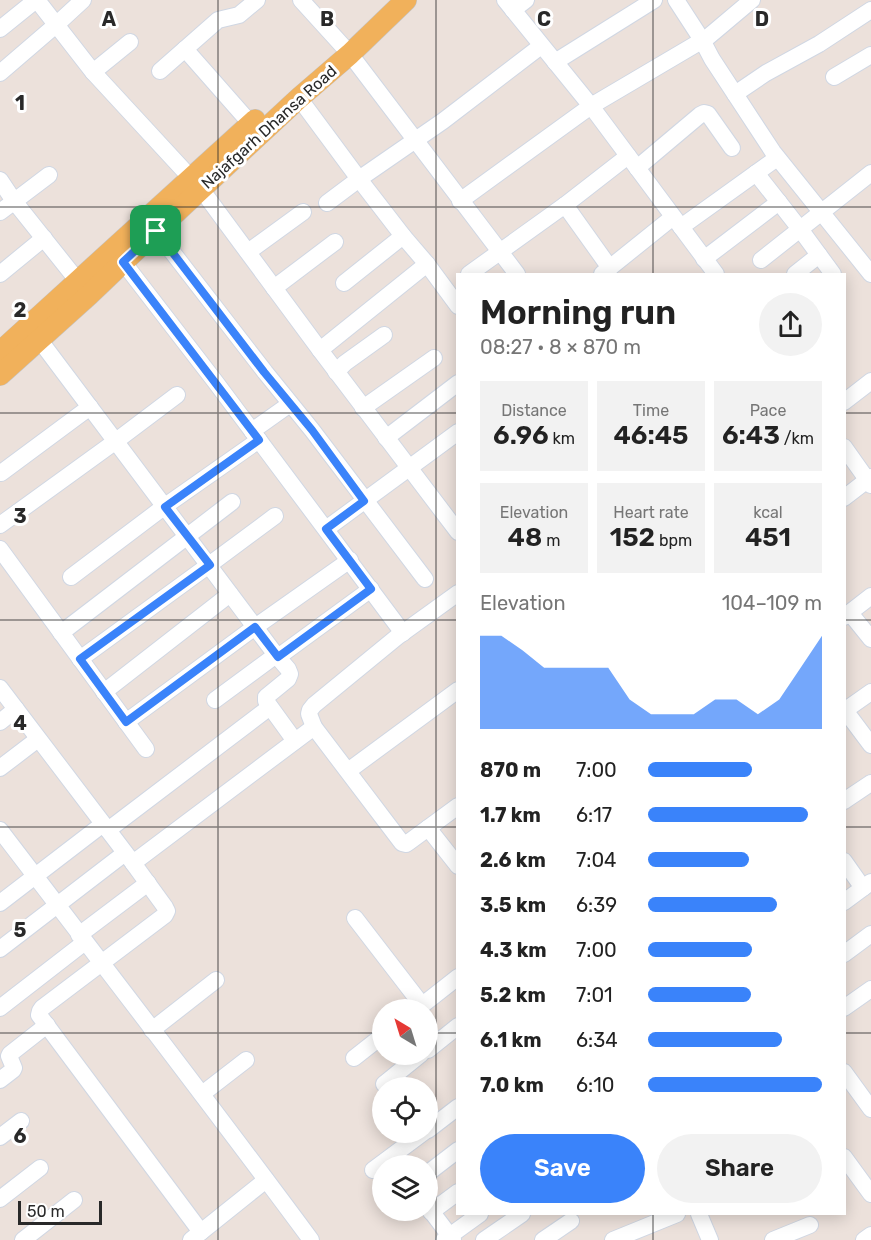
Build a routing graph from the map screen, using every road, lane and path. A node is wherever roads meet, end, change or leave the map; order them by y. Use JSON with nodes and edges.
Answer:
{"nodes":[{"id":1,"x":37,"y":0,"type":"edge"},
{"id":2,"x":83,"y":0,"type":"edge"},
{"id":3,"x":257,"y":0,"type":"edge"},
{"id":4,"x":301,"y":0,"type":"edge"},
{"id":5,"x":386,"y":0,"type":"edge"},
{"id":6,"x":405,"y":0,"type":"edge"},
{"id":7,"x":654,"y":0,"type":"edge"},
{"id":8,"x":676,"y":0,"type":"edge"},
{"id":9,"x":752,"y":0,"type":"edge"},
{"id":10,"x":515,"y":3,"type":"edge"},
{"id":11,"x":871,"y":10,"type":"edge"},
{"id":12,"x":57,"y":24,"type":"junction"},
{"id":13,"x":0,"y":29,"type":"edge"},
{"id":14,"x":702,"y":40,"type":"junction"},
{"id":15,"x":130,"y":42,"type":"dead end"},
{"id":16,"x":541,"y":46,"type":"junction"},
{"id":17,"x":345,"y":48,"type":"junction"},
{"id":18,"x":185,"y":49,"type":"junction"},
{"id":19,"x":871,"y":55,"type":"edge"},
{"id":20,"x":555,"y":62,"type":"junction"},
{"id":21,"x":160,"y":71,"type":"dead end"},
{"id":22,"x":93,"y":72,"type":"junction"},
{"id":23,"x":0,"y":73,"type":"edge"},
{"id":24,"x":834,"y":77,"type":"dead end"},
{"id":25,"x":735,"y":94,"type":"junction"},
{"id":26,"x":299,"y":98,"type":"junction"},
{"id":27,"x":591,"y":106,"type":"junction"},
{"id":28,"x":250,"y":124,"type":"junction"},
{"id":29,"x":415,"y":140,"type":"junction"},
{"id":30,"x":732,"y":148,"type":"dead end"},
{"id":31,"x":777,"y":158,"type":"junction"},
{"id":32,"x":632,"y":162,"type":"junction"},
{"id":33,"x":871,"y":172,"type":"edge"},
{"id":34,"x":756,"y":173,"type":"junction"},
{"id":35,"x":50,"y":175,"type":"dead end"},
{"id":36,"x":359,"y":179,"type":"junction"},
{"id":37,"x":0,"y":180,"type":"edge"},
{"id":38,"x":196,"y":183,"type":"junction"},
{"id":39,"x":14,"y":201,"type":"junction"},
{"id":40,"x":460,"y":201,"type":"junction"},
{"id":41,"x":779,"y":202,"type":"junction"},
{"id":42,"x":327,"y":203,"type":"dead end"},
{"id":43,"x":565,"y":206,"type":"junction"},
{"id":44,"x":0,"y":212,"type":"edge"},
{"id":45,"x":303,"y":212,"type":"dead end"},
{"id":46,"x":821,"y":213,"type":"junction"},
{"id":47,"x":677,"y":222,"type":"junction"},
{"id":48,"x":800,"y":229,"type":"junction"},
{"id":49,"x":156,"y":231,"type":"junction"},
{"id":50,"x":403,"y":236,"type":"junction"},
{"id":51,"x":44,"y":238,"type":"junction"},
{"id":52,"x":335,"y":242,"type":"dead end"},
{"id":53,"x":248,"y":252,"type":"junction"},
{"id":54,"x":500,"y":252,"type":"junction"},
{"id":55,"x":819,"y":255,"type":"junction"},
{"id":56,"x":704,"y":259,"type":"junction"},
{"id":57,"x":761,"y":260,"type":"dead end"},
{"id":58,"x":123,"y":262,"type":"junction"},
{"id":59,"x":427,"y":264,"type":"junction"},
{"id":60,"x":868,"y":264,"type":"edge"},
{"id":61,"x":606,"y":271,"type":"edge"},
{"id":62,"x":470,"y":273,"type":"edge"},
{"id":63,"x":516,"y":273,"type":"edge"},
{"id":64,"x":715,"y":273,"type":"edge"},
{"id":65,"x":796,"y":273,"type":"edge"},
{"id":66,"x":832,"y":273,"type":"edge"},
{"id":67,"x":0,"y":274,"type":"edge"},
{"id":68,"x":344,"y":283,"type":"dead end"},
{"id":69,"x":452,"y":286,"type":"edge"},
{"id":70,"x":84,"y":288,"type":"junction"},
{"id":71,"x":274,"y":288,"type":"junction"},
{"id":72,"x":34,"y":332,"type":"junction"},
{"id":73,"x":384,"y":335,"type":"dead end"},
{"id":74,"x":320,"y":350,"type":"junction"},
{"id":75,"x":0,"y":352,"type":"edge"},
{"id":76,"x":434,"y":358,"type":"dead end"},
{"id":77,"x":336,"y":372,"type":"junction"},
{"id":78,"x":0,"y":375,"type":"edge"},
{"id":79,"x":871,"y":381,"type":"edge"},
{"id":80,"x":456,"y":385,"type":"edge"},
{"id":81,"x":177,"y":395,"type":"dead end"},
{"id":82,"x":846,"y":400,"type":"edge"},
{"id":83,"x":290,"y":404,"type":"junction"},
{"id":84,"x":90,"y":406,"type":"junction"},
{"id":85,"x":363,"y":408,"type":"junction"},
{"id":86,"x":456,"y":433,"type":"edge"},
{"id":87,"x":255,"y":435,"type":"junction"},
{"id":88,"x":387,"y":438,"type":"junction"},
{"id":89,"x":116,"y":441,"type":"junction"},
{"id":90,"x":846,"y":450,"type":"edge"},
{"id":91,"x":409,"y":468,"type":"junction"},
{"id":92,"x":1,"y":473,"type":"edge"},
{"id":93,"x":870,"y":481,"type":"edge"},
{"id":94,"x":846,"y":497,"type":"edge"},
{"id":95,"x":364,"y":501,"type":"junction"},
{"id":96,"x":232,"y":502,"type":"dead end"},
{"id":97,"x":165,"y":507,"type":"junction"},
{"id":98,"x":275,"y":516,"type":"dead end"},
{"id":99,"x":0,"y":525,"type":"edge"},
{"id":100,"x":326,"y":529,"type":"junction"},
{"id":101,"x":456,"y":531,"type":"edge"},
{"id":102,"x":187,"y":536,"type":"junction"},
{"id":103,"x":0,"y":549,"type":"edge"},
{"id":104,"x":350,"y":560,"type":"junction"},
{"id":105,"x":210,"y":565,"type":"junction"},
{"id":106,"x":71,"y":577,"type":"dead end"},
{"id":107,"x":425,"y":579,"type":"dead end"},
{"id":108,"x":371,"y":589,"type":"junction"},
{"id":109,"x":230,"y":594,"type":"junction"},
{"id":110,"x":456,"y":594,"type":"edge"},
{"id":111,"x":871,"y":596,"type":"edge"},
{"id":112,"x":847,"y":615,"type":"edge"},
{"id":113,"x":255,"y":627,"type":"junction"},
{"id":114,"x":62,"y":633,"type":"junction"},
{"id":115,"x":403,"y":633,"type":"junction"},
{"id":116,"x":871,"y":639,"type":"edge"},
{"id":117,"x":277,"y":656,"type":"junction"},
{"id":118,"x":80,"y":659,"type":"junction"},
{"id":119,"x":0,"y":688,"type":"edge"},
{"id":120,"x":456,"y":691,"type":"edge"},
{"id":121,"x":104,"y":692,"type":"junction"},
{"id":122,"x":871,"y":692,"type":"edge"},
{"id":123,"x":215,"y":700,"type":"dead end"},
{"id":124,"x":270,"y":708,"type":"junction"},
{"id":125,"x":846,"y":709,"type":"edge"},
{"id":126,"x":16,"y":710,"type":"junction"},
{"id":127,"x":846,"y":711,"type":"edge"},
{"id":128,"x":0,"y":722,"type":"edge"},
{"id":129,"x":126,"y":722,"type":"junction"},
{"id":130,"x":314,"y":727,"type":"junction"},
{"id":131,"x":38,"y":739,"type":"junction"},
{"id":132,"x":295,"y":741,"type":"junction"},
{"id":133,"x":871,"y":745,"type":"edge"},
{"id":134,"x":146,"y":749,"type":"dead end"},
{"id":135,"x":0,"y":768,"type":"edge"},
{"id":136,"x":348,"y":771,"type":"junction"},
{"id":137,"x":871,"y":783,"type":"edge"},
{"id":138,"x":846,"y":800,"type":"edge"},
{"id":139,"x":456,"y":807,"type":"edge"},
{"id":140,"x":106,"y":827,"type":"junction"},
{"id":141,"x":428,"y":828,"type":"junction"},
{"id":142,"x":0,"y":830,"type":"edge"},
{"id":143,"x":14,"y":848,"type":"junction"},
{"id":144,"x":0,"y":858,"type":"edge"},
{"id":145,"x":129,"y":858,"type":"junction"},
{"id":146,"x":456,"y":863,"type":"edge"},
{"id":147,"x":846,"y":863,"type":"edge"},
{"id":148,"x":35,"y":876,"type":"junction"},
{"id":149,"x":148,"y":883,"type":"junction"},
{"id":150,"x":867,"y":885,"type":"edge"},
{"id":151,"x":846,"y":901,"type":"edge"},
{"id":152,"x":0,"y":903,"type":"edge"},
{"id":153,"x":57,"y":904,"type":"junction"},
{"id":154,"x":355,"y":918,"type":"dead end"},
{"id":155,"x":871,"y":934,"type":"edge"},
{"id":156,"x":82,"y":939,"type":"junction"},
{"id":157,"x":0,"y":949,"type":"edge"},
{"id":158,"x":846,"y":953,"type":"edge"},
{"id":159,"x":101,"y":963,"type":"junction"},
{"id":160,"x":456,"y":979,"type":"edge"},
{"id":161,"x":216,"y":980,"type":"dead end"},
{"id":162,"x":868,"y":996,"type":"edge"},
{"id":163,"x":413,"y":999,"type":"edge"},
{"id":164,"x":429,"y":999,"type":"edge"},
{"id":165,"x":846,"y":1007,"type":"edge"},
{"id":166,"x":0,"y":1008,"type":"edge"},
{"id":167,"x":46,"y":1025,"type":"junction"},
{"id":168,"x":456,"y":1028,"type":"edge"},
{"id":169,"x":152,"y":1030,"type":"junction"},
{"id":170,"x":438,"y":1042,"type":"edge"},
{"id":171,"x":372,"y":1044,"type":"edge"},
{"id":172,"x":354,"y":1058,"type":"dead end"},
{"id":173,"x":246,"y":1060,"type":"dead end"},
{"id":174,"x":408,"y":1065,"type":"edge"},
{"id":175,"x":846,"y":1075,"type":"edge"},
{"id":176,"x":393,"y":1077,"type":"edge"},
{"id":177,"x":0,"y":1080,"type":"edge"},
{"id":178,"x":202,"y":1094,"type":"junction"},
{"id":179,"x":456,"y":1109,"type":"edge"},
{"id":180,"x":871,"y":1109,"type":"edge"},
{"id":181,"x":21,"y":1121,"type":"dead end"},
{"id":182,"x":438,"y":1122,"type":"edge"},
{"id":183,"x":0,"y":1137,"type":"edge"},
{"id":184,"x":412,"y":1143,"type":"edge"},
{"id":185,"x":456,"y":1152,"type":"edge"},
{"id":186,"x":399,"y":1155,"type":"edge"},
{"id":187,"x":846,"y":1160,"type":"edge"},
{"id":188,"x":438,"y":1165,"type":"edge"},
{"id":189,"x":40,"y":1168,"type":"dead end"},
{"id":190,"x":266,"y":1180,"type":"junction"},
{"id":191,"x":456,"y":1193,"type":"edge"},
{"id":192,"x":871,"y":1194,"type":"edge"},
{"id":193,"x":0,"y":1199,"type":"edge"},
{"id":194,"x":74,"y":1200,"type":"dead end"},
{"id":195,"x":438,"y":1204,"type":"edge"},
{"id":196,"x":479,"y":1215,"type":"edge"},
{"id":197,"x":521,"y":1215,"type":"edge"},
{"id":198,"x":675,"y":1215,"type":"edge"},
{"id":199,"x":699,"y":1215,"type":"edge"},
{"id":200,"x":437,"y":1221,"type":"edge"},
{"id":201,"x":571,"y":1221,"type":"dead end"},
{"id":202,"x":810,"y":1225,"type":"dead end"},
{"id":203,"x":871,"y":1235,"type":"edge"},
{"id":204,"x":196,"y":1236,"type":"edge"},
{"id":205,"x":449,"y":1239,"type":"edge"},
{"id":206,"x":23,"y":1240,"type":"edge"},
{"id":207,"x":311,"y":1240,"type":"edge"},
{"id":208,"x":484,"y":1240,"type":"edge"},
{"id":209,"x":543,"y":1240,"type":"edge"},
{"id":210,"x":613,"y":1240,"type":"edge"},
{"id":211,"x":710,"y":1240,"type":"edge"},
{"id":212,"x":773,"y":1240,"type":"edge"},
{"id":213,"x":864,"y":1240,"type":"edge"}],
"edges":[{"from":1,"to":12,"type":"street"},
{"from":1,"to":13,"type":"street"},
{"from":2,"to":12,"type":"street"},
{"from":3,"to":18,"type":"street"},
{"from":4,"to":17,"type":"street"},
{"from":5,"to":17,"type":"main road","name":"Najafgarh Dhansa Road"},
{"from":6,"to":17,"type":"main road","name":"Najafgarh Dhansa Road"},
{"from":7,"to":20,"type":"street"},
{"from":8,"to":14,"type":"street"},
{"from":9,"to":14,"type":"street"},
{"from":10,"to":16,"type":"street"},
{"from":11,"to":25,"type":"street"},
{"from":12,"to":22,"type":"street"},
{"from":12,"to":23,"type":"street"},
{"from":14,"to":25,"type":"street"},
{"from":14,"to":27,"type":"street"},
{"from":15,"to":22,"type":"street"},
{"from":16,"to":20,"type":"street"},
{"from":16,"to":29,"type":"street"},
{"from":17,"to":26,"type":"main road","name":"Najafgarh Dhansa Road"},
{"from":17,"to":28,"type":"main road","name":"Najafgarh Dhansa Road"},
{"from":17,"to":29,"type":"street"},
{"from":18,"to":21,"type":"street"},
{"from":18,"to":28,"type":"street"},
{"from":19,"to":24,"type":"street"},
{"from":20,"to":27,"type":"street"},
{"from":22,"to":38,"type":"street"},
{"from":25,"to":31,"type":"street"},
{"from":26,"to":36,"type":"street"},
{"from":26,"to":38,"type":"main road","name":"Najafgarh Dhansa Road"},
{"from":27,"to":32,"type":"street"},
{"from":27,"to":40,"type":"street"},
{"from":28,"to":38,"type":"main road","name":"Najafgarh Dhansa Road"},
{"from":29,"to":36,"type":"street"},
{"from":29,"to":40,"type":"street"},
{"from":30,"to":32,"type":"street"},
{"from":31,"to":34,"type":"street"},
{"from":31,"to":46,"type":"street"},
{"from":32,"to":43,"type":"street"},
{"from":32,"to":47,"type":"street"},
{"from":33,"to":46,"type":"street"},
{"from":34,"to":41,"type":"street"},
{"from":34,"to":47,"type":"street"},
{"from":35,"to":39,"type":"street"},
{"from":36,"to":42,"type":"street"},
{"from":36,"to":50,"type":"street"},
{"from":37,"to":39,"type":"street"},
{"from":38,"to":49,"type":"main road","name":"Najafgarh Dhansa Road"},
{"from":38,"to":53,"type":"street"},
{"from":38,"to":70,"type":"main road","name":"Najafgarh Dhansa Road"},
{"from":39,"to":44,"type":"street"},
{"from":39,"to":51,"type":"street"},
{"from":40,"to":54,"type":"street"},
{"from":41,"to":48,"type":"street"},
{"from":41,"to":56,"type":"street"},
{"from":43,"to":54,"type":"street"},
{"from":43,"to":61,"type":"street"},
{"from":45,"to":53,"type":"street"},
{"from":46,"to":48,"type":"street"},
{"from":46,"to":60,"type":"street"},
{"from":47,"to":56,"type":"street"},
{"from":47,"to":61,"type":"street"},
{"from":48,"to":55,"type":"street"},
{"from":48,"to":57,"type":"street"},
{"from":49,"to":58,"type":"main road","name":"Najafgarh Dhansa Road"},
{"from":49,"to":83,"type":"street"},
{"from":50,"to":59,"type":"street"},
{"from":50,"to":68,"type":"street"},
{"from":51,"to":67,"type":"street"},
{"from":51,"to":70,"type":"street"},
{"from":52,"to":71,"type":"street"},
{"from":53,"to":71,"type":"street"},
{"from":54,"to":62,"type":"street"},
{"from":54,"to":63,"type":"street"},
{"from":55,"to":65,"type":"street"},
{"from":55,"to":66,"type":"street"},
{"from":56,"to":64,"type":"street"},
{"from":58,"to":70,"type":"main road","name":"Najafgarh Dhansa Road"},
{"from":58,"to":87,"type":"street"},
{"from":59,"to":69,"type":"street"},
{"from":59,"to":74,"type":"street"},
{"from":70,"to":72,"type":"main road","name":"Najafgarh Dhansa Road"},
{"from":71,"to":74,"type":"street"},
{"from":72,"to":75,"type":"main road","name":"Najafgarh Dhansa Road"},
{"from":72,"to":78,"type":"main road","name":"Najafgarh Dhansa Road"},
{"from":72,"to":84,"type":"street"},
{"from":73,"to":77,"type":"street"},
{"from":74,"to":77,"type":"street"},
{"from":76,"to":85,"type":"street"},
{"from":77,"to":85,"type":"street"},
{"from":79,"to":82,"type":"street"},
{"from":80,"to":88,"type":"street"},
{"from":81,"to":89,"type":"street"},
{"from":83,"to":87,"type":"street"},
{"from":83,"to":95,"type":"street"},
{"from":84,"to":89,"type":"street"},
{"from":84,"to":92,"type":"street"},
{"from":85,"to":88,"type":"street"},
{"from":86,"to":91,"type":"street"},
{"from":87,"to":97,"type":"street"},
{"from":87,"to":100,"type":"street"},
{"from":88,"to":91,"type":"street"},
{"from":89,"to":97,"type":"street"},
{"from":89,"to":99,"type":"street"},
{"from":90,"to":93,"type":"street"},
{"from":91,"to":95,"type":"street"},
{"from":91,"to":101,"type":"street"},
{"from":93,"to":94,"type":"street"},
{"from":95,"to":100,"type":"street"},
{"from":95,"to":107,"type":"street"},
{"from":96,"to":102,"type":"street"},
{"from":97,"to":102,"type":"street"},
{"from":97,"to":106,"type":"street"},
{"from":98,"to":105,"type":"street"},
{"from":100,"to":104,"type":"street"},
{"from":102,"to":105,"type":"street"},
{"from":102,"to":114,"type":"street"},
{"from":103,"to":114,"type":"street"},
{"from":104,"to":108,"type":"street"},
{"from":104,"to":113,"type":"street"},
{"from":105,"to":109,"type":"street"},
{"from":105,"to":118,"type":"street"},
{"from":108,"to":115,"type":"street"},
{"from":108,"to":117,"type":"street"},
{"from":109,"to":113,"type":"street"},
{"from":109,"to":121,"type":"street"},
{"from":110,"to":115,"type":"street"},
{"from":111,"to":112,"type":"street"},
{"from":112,"to":116,"type":"street"},
{"from":113,"to":117,"type":"street"},
{"from":113,"to":129,"type":"street"},
{"from":114,"to":118,"type":"street"},
{"from":115,"to":130,"type":"street"},
{"from":117,"to":123,"type":"street"},
{"from":117,"to":124,"type":"street"},
{"from":118,"to":121,"type":"street"},
{"from":119,"to":126,"type":"street"},
{"from":120,"to":136,"type":"street"},
{"from":121,"to":129,"type":"street"},
{"from":122,"to":125,"type":"street"},
{"from":124,"to":132,"type":"street"},
{"from":124,"to":140,"type":"street"},
{"from":126,"to":128,"type":"street"},
{"from":126,"to":131,"type":"street"},
{"from":127,"to":133,"type":"street"},
{"from":129,"to":134,"type":"street"},
{"from":130,"to":132,"type":"street"},
{"from":130,"to":136,"type":"street"},
{"from":131,"to":135,"type":"street"},
{"from":131,"to":140,"type":"street"},
{"from":132,"to":145,"type":"street"},
{"from":136,"to":141,"type":"street"},
{"from":137,"to":138,"type":"street"},
{"from":139,"to":141,"type":"street"},
{"from":140,"to":145,"type":"street"},
{"from":140,"to":148,"type":"street"},
{"from":141,"to":146,"type":"street"},
{"from":142,"to":143,"type":"street"},
{"from":143,"to":144,"type":"street"},
{"from":143,"to":148,"type":"street"},
{"from":145,"to":149,"type":"street"},
{"from":145,"to":153,"type":"street"},
{"from":147,"to":150,"type":"street"},
{"from":148,"to":152,"type":"street"},
{"from":148,"to":153,"type":"street"},
{"from":149,"to":156,"type":"street"},
{"from":149,"to":159,"type":"street"},
{"from":150,"to":151,"type":"street"},
{"from":153,"to":156,"type":"street"},
{"from":153,"to":157,"type":"street"},
{"from":154,"to":163,"type":"street"},
{"from":155,"to":158,"type":"street"},
{"from":156,"to":159,"type":"street"},
{"from":156,"to":166,"type":"street"},
{"from":159,"to":167,"type":"street"},
{"from":159,"to":169,"type":"street"},
{"from":160,"to":164,"type":"street"},
{"from":161,"to":169,"type":"street"},
{"from":162,"to":165,"type":"street"},
{"from":167,"to":177,"type":"street"},
{"from":167,"to":204,"type":"street"},
{"from":168,"to":170,"type":"street"},
{"from":169,"to":178,"type":"street"},
{"from":171,"to":172,"type":"street"},
{"from":173,"to":178,"type":"street"},
{"from":174,"to":176,"type":"street"},
{"from":175,"to":180,"type":"street"},
{"from":178,"to":190,"type":"street"},
{"from":179,"to":182,"type":"street"},
{"from":181,"to":183,"type":"street"},
{"from":184,"to":186,"type":"street"},
{"from":185,"to":188,"type":"street"},
{"from":187,"to":192,"type":"street"},
{"from":189,"to":193,"type":"street"},
{"from":190,"to":204,"type":"street"},
{"from":190,"to":207,"type":"street"},
{"from":191,"to":195,"type":"street"},
{"from":194,"to":206,"type":"street"},
{"from":196,"to":205,"type":"street"},
{"from":197,"to":208,"type":"street"},
{"from":198,"to":210,"type":"street"},
{"from":199,"to":211,"type":"street"},
{"from":200,"to":205,"type":"street"},
{"from":201,"to":209,"type":"street"},
{"from":202,"to":212,"type":"street"},
{"from":203,"to":213,"type":"street"}]}
